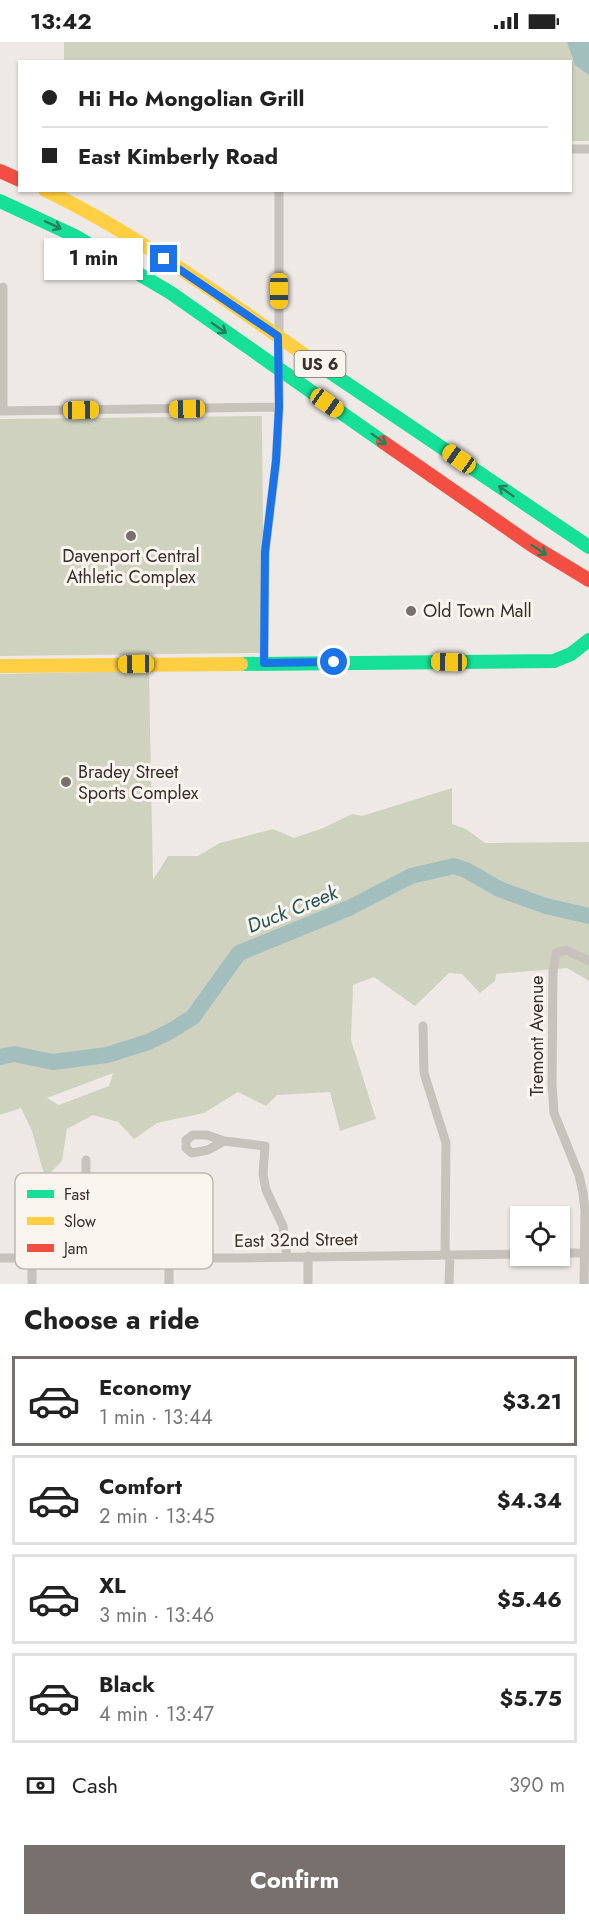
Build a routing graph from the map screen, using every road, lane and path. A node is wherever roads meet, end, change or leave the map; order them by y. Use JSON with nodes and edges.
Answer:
{"nodes":[{"id":1,"x":572,"y":149,"type":"edge"},
{"id":2,"x":589,"y":149,"type":"edge"},
{"id":3,"x":0,"y":171,"type":"edge"},
{"id":4,"x":18,"y":179,"type":"edge"},
{"id":5,"x":50,"y":192,"type":"edge"},
{"id":6,"x":279,"y":192,"type":"edge"},
{"id":7,"x":0,"y":201,"type":"edge"},
{"id":8,"x":3,"y":287,"type":"dead end"},
{"id":9,"x":278,"y":336,"type":"junction"},
{"id":10,"x":278,"y":368,"type":"junction"},
{"id":11,"x":279,"y":407,"type":"junction"},
{"id":12,"x":1,"y":411,"type":"edge"},
{"id":13,"x":589,"y":547,"type":"edge"},
{"id":14,"x":589,"y":580,"type":"edge"},
{"id":15,"x":589,"y":640,"type":"edge"},
{"id":16,"x":264,"y":663,"type":"junction"},
{"id":17,"x":0,"y":666,"type":"edge"},
{"id":18,"x":585,"y":958,"type":"edge"},
{"id":19,"x":423,"y":1026,"type":"dead end"},
{"id":20,"x":224,"y":1141,"type":"dead end"},
{"id":21,"x":86,"y":1160,"type":"dead end"},
{"id":22,"x":589,"y":1170,"type":"edge"},
{"id":23,"x":86,"y":1173,"type":"edge"},
{"id":24,"x":579,"y":1175,"type":"junction"},
{"id":25,"x":587,"y":1253,"type":"edge"},
{"id":26,"x":510,"y":1254,"type":"edge"},
{"id":27,"x":570,"y":1254,"type":"edge"},
{"id":28,"x":447,"y":1255,"type":"junction"},
{"id":29,"x":308,"y":1256,"type":"junction"},
{"id":30,"x":286,"y":1257,"type":"junction"},
{"id":31,"x":0,"y":1258,"type":"edge"},
{"id":32,"x":15,"y":1258,"type":"edge"},
{"id":33,"x":213,"y":1258,"type":"edge"},
{"id":34,"x":308,"y":1284,"type":"edge"},
{"id":35,"x":449,"y":1284,"type":"edge"},
{"id":36,"x":584,"y":1284,"type":"edge"}],
"edges":[{"from":1,"to":2,"type":"street"},
{"from":3,"to":4,"type":"main road"},
{"from":5,"to":9,"type":"main road","number":"US 6"},
{"from":6,"to":9,"type":"street"},
{"from":7,"to":10,"type":"main road","number":"US 6","one_way":true},
{"from":8,"to":12,"type":"street"},
{"from":9,"to":10,"type":"street"},
{"from":13,"to":9,"type":"main road","number":"US 6","one_way":true},
{"from":10,"to":11,"type":"street"},
{"from":10,"to":14,"type":"main road","number":"US 6","one_way":true},
{"from":11,"to":12,"type":"street"},
{"from":11,"to":16,"type":"street"},
{"from":15,"to":16,"type":"main road"},
{"from":16,"to":17,"type":"main road"},
{"from":18,"to":24,"type":"street","name":"Tremont Avenue"},
{"from":19,"to":28,"type":"street"},
{"from":20,"to":30,"type":"street"},
{"from":21,"to":23,"type":"street"},
{"from":22,"to":24,"type":"street"},
{"from":24,"to":25,"type":"street","name":"Tremont Avenue"},
{"from":25,"to":27,"type":"street"},
{"from":25,"to":36,"type":"street","name":"Tremont Avenue"},
{"from":26,"to":28,"type":"street","name":"East 32nd Street"},
{"from":28,"to":29,"type":"street","name":"East 32nd Street"},
{"from":28,"to":35,"type":"street"},
{"from":29,"to":30,"type":"street","name":"East 32nd Street"},
{"from":29,"to":34,"type":"street"},
{"from":30,"to":33,"type":"street","name":"East 32nd Street"},
{"from":31,"to":32,"type":"street","name":"East 32nd Street"}]}
